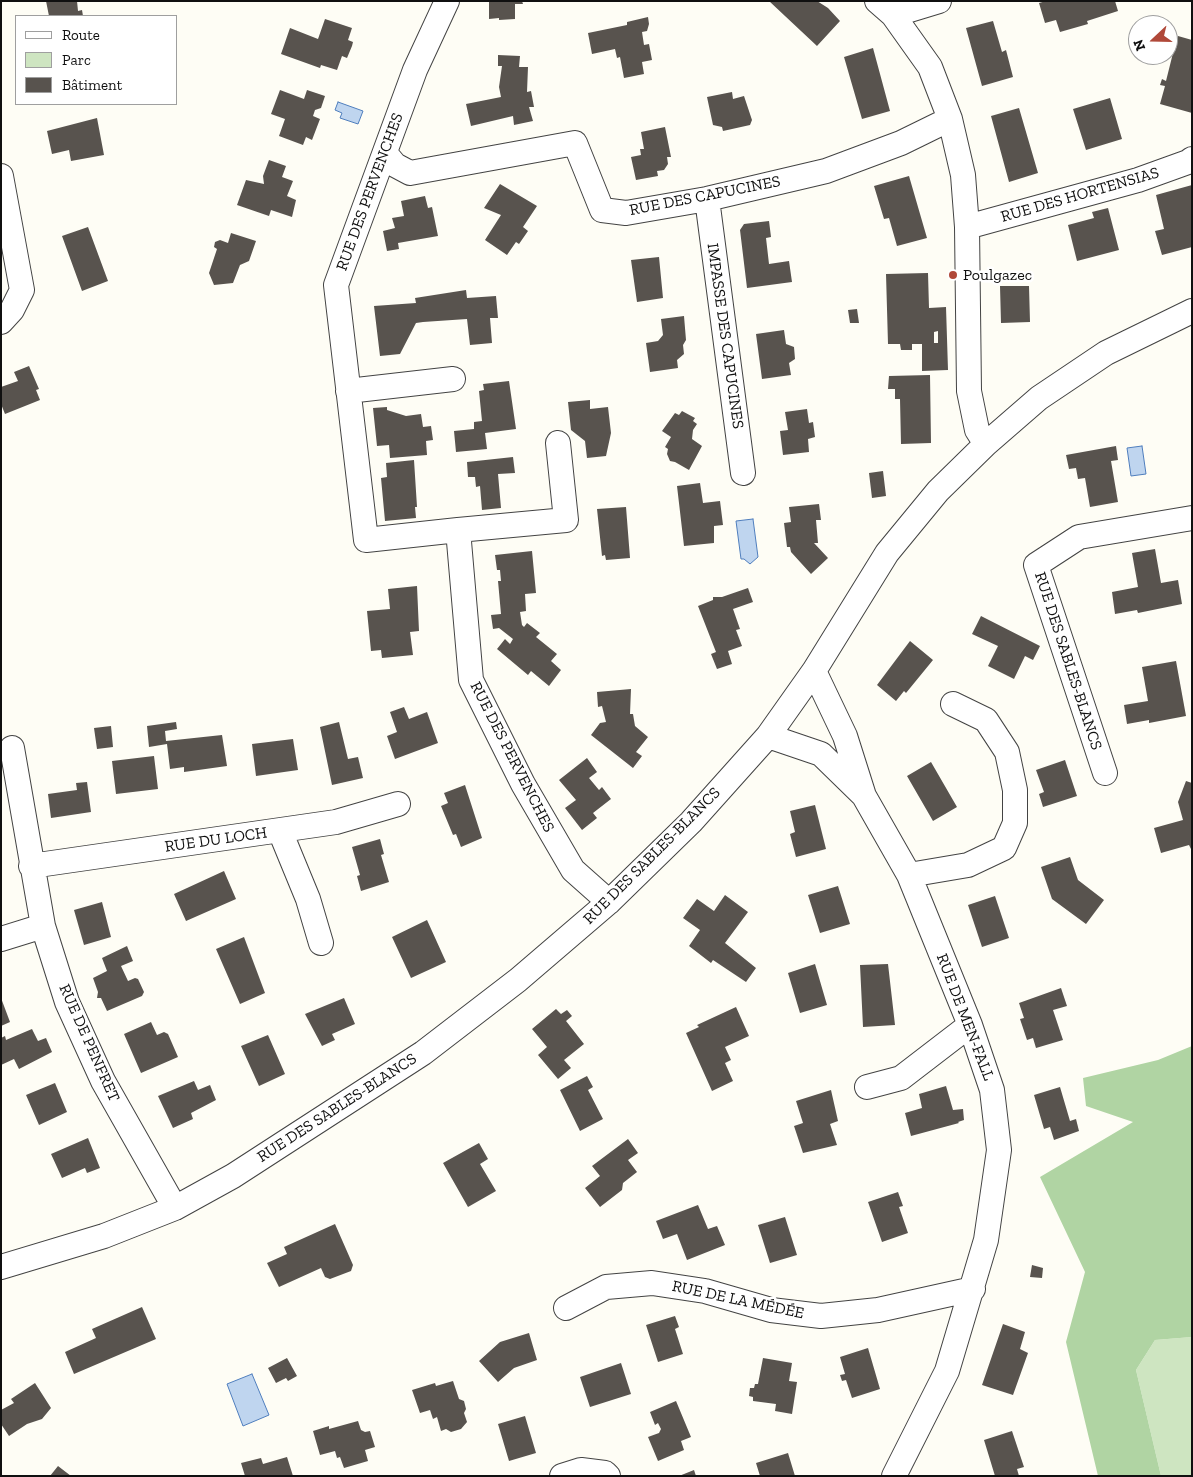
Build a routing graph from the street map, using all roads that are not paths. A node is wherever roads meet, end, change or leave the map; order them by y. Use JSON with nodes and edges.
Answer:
{"nodes":[{"id":1,"x":447,"y":1,"type":"edge"},
{"id":2,"x":940,"y":1,"type":"edge"},
{"id":3,"x":885,"y":8,"type":"edge"},
{"id":4,"x":950,"y":120,"type":"junction"},
{"id":5,"x":385,"y":153,"type":"junction"},
{"id":6,"x":1192,"y":159,"type":"edge"},
{"id":7,"x":1,"y":176,"type":"edge"},
{"id":8,"x":707,"y":199,"type":"junction"},
{"id":9,"x":967,"y":227,"type":"junction"},
{"id":10,"x":1192,"y":311,"type":"edge"},
{"id":11,"x":1,"y":322,"type":"edge"},
{"id":12,"x":453,"y":379,"type":"dead end"},
{"id":13,"x":348,"y":391,"type":"junction"},
{"id":14,"x":558,"y":443,"type":"dead end"},
{"id":15,"x":986,"y":444,"type":"junction"},
{"id":16,"x":744,"y":473,"type":"dead end"},
{"id":17,"x":1192,"y":518,"type":"edge"},
{"id":18,"x":458,"y":530,"type":"junction"},
{"id":19,"x":814,"y":671,"type":"junction"},
{"id":20,"x":953,"y":704,"type":"dead end"},
{"id":21,"x":768,"y":736,"type":"junction"},
{"id":22,"x":12,"y":748,"type":"dead end"},
{"id":23,"x":1105,"y":773,"type":"dead end"},
{"id":24,"x":864,"y":796,"type":"junction"},
{"id":25,"x":398,"y":804,"type":"dead end"},
{"id":26,"x":280,"y":831,"type":"junction"},
{"id":27,"x":31,"y":866,"type":"junction"},
{"id":28,"x":909,"y":875,"type":"junction"},
{"id":29,"x":610,"y":902,"type":"junction"},
{"id":30,"x":43,"y":926,"type":"junction"},
{"id":31,"x":1,"y":939,"type":"edge"},
{"id":32,"x":321,"y":942,"type":"dead end"},
{"id":33,"x":970,"y":1025,"type":"junction"},
{"id":34,"x":867,"y":1087,"type":"dead end"},
{"id":35,"x":175,"y":1208,"type":"junction"},
{"id":36,"x":1,"y":1266,"type":"edge"},
{"id":37,"x":972,"y":1290,"type":"junction"},
{"id":38,"x":566,"y":1308,"type":"dead end"},
{"id":39,"x":896,"y":1475,"type":"edge"},
{"id":40,"x":562,"y":1476,"type":"edge"},
{"id":41,"x":608,"y":1476,"type":"edge"}],
"edges":[{"from":1,"to":5,"type":"street","name":"RUE DES PERVENCHES"},
{"from":2,"to":3,"type":"street"},
{"from":3,"to":4,"type":"street"},
{"from":4,"to":8,"type":"street","name":"RUE DES CAPUCINES"},
{"from":4,"to":9,"type":"street"},
{"from":5,"to":8,"type":"street","name":"RUE DES CAPUCINES"},
{"from":5,"to":13,"type":"street","name":"RUE DES PERVENCHES"},
{"from":6,"to":9,"type":"street","name":"RUE DES HORTENSIAS"},
{"from":7,"to":11,"type":"street"},
{"from":8,"to":16,"type":"street","name":"IMPASSE DES CAPUCINES"},
{"from":9,"to":15,"type":"street"},
{"from":10,"to":15,"type":"street","name":"RUE DES SABLES-BLANCS"},
{"from":12,"to":13,"type":"street"},
{"from":13,"to":18,"type":"street","name":"RUE DES PERVENCHES"},
{"from":14,"to":18,"type":"street","name":"RUE DES PERVENCHES"},
{"from":15,"to":19,"type":"street","name":"RUE DES SABLES-BLANCS"},
{"from":17,"to":23,"type":"street","name":"RUE DES SABLES-BLANCS"},
{"from":18,"to":29,"type":"street","name":"RUE DES PERVENCHES"},
{"from":19,"to":21,"type":"street","name":"RUE DES SABLES-BLANCS"},
{"from":19,"to":24,"type":"street","name":"RUE DE MEN-FALL"},
{"from":20,"to":28,"type":"street"},
{"from":21,"to":24,"type":"street","name":"RUE DE MEN-FALL"},
{"from":21,"to":29,"type":"street","name":"RUE DES SABLES-BLANCS"},
{"from":22,"to":27,"type":"street","name":"RUE DE PENFRET"},
{"from":24,"to":28,"type":"street","name":"RUE DE MEN-FALL"},
{"from":25,"to":26,"type":"street","name":"RUE DU LOCH"},
{"from":26,"to":27,"type":"street","name":"RUE DU LOCH"},
{"from":26,"to":32,"type":"street"},
{"from":27,"to":30,"type":"street","name":"RUE DE PENFRET"},
{"from":28,"to":33,"type":"street","name":"RUE DE MEN-FALL"},
{"from":29,"to":35,"type":"street","name":"RUE DES SABLES-BLANCS"},
{"from":30,"to":31,"type":"street"},
{"from":30,"to":35,"type":"street","name":"RUE DE PENFRET"},
{"from":33,"to":34,"type":"street"},
{"from":33,"to":37,"type":"street","name":"RUE DE MEN-FALL"},
{"from":35,"to":36,"type":"street","name":"RUE DES SABLES-BLANCS"},
{"from":37,"to":38,"type":"street","name":"RUE DE LA MÉDÉE"},
{"from":37,"to":39,"type":"street","name":"RUE DE MEN-FALL"},
{"from":40,"to":41,"type":"street"}]}
